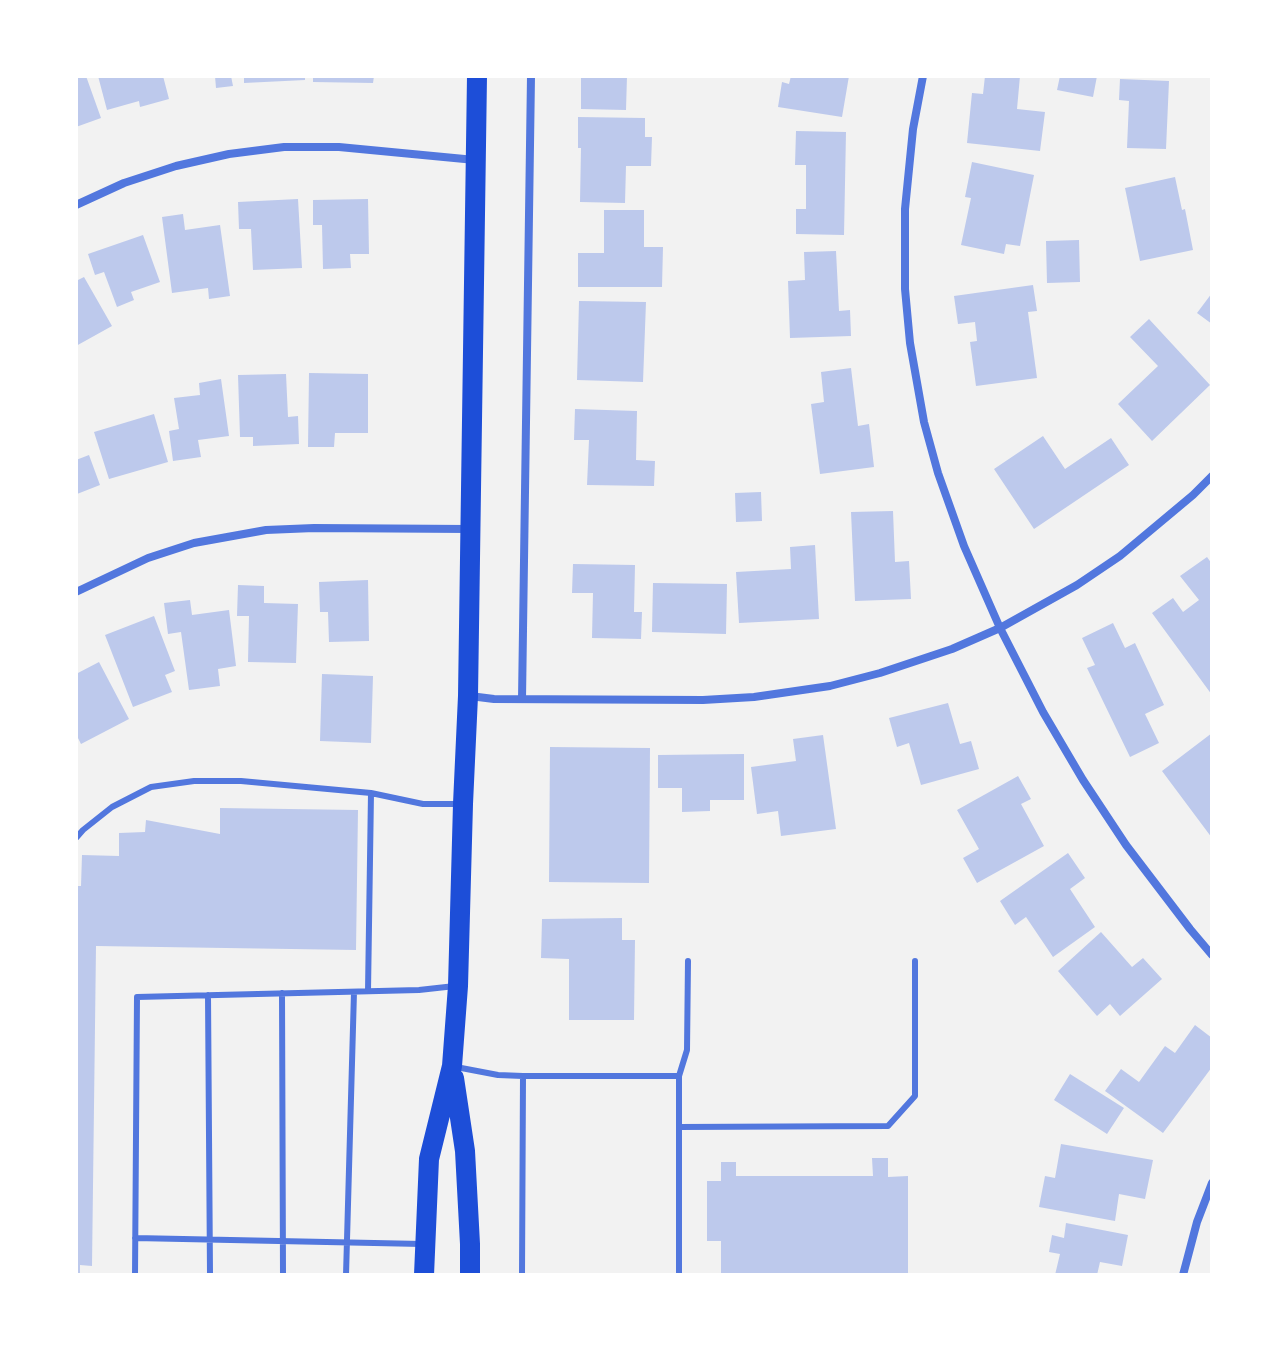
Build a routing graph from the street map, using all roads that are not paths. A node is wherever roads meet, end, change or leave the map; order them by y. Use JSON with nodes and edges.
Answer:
{"nodes":[{"id":1,"x":477,"y":76,"type":"edge"},
{"id":2,"x":531,"y":76,"type":"edge"},
{"id":3,"x":923,"y":76,"type":"edge"},
{"id":4,"x":476,"y":160,"type":"junction"},
{"id":5,"x":76,"y":205,"type":"edge"},
{"id":6,"x":1212,"y":476,"type":"edge"},
{"id":7,"x":471,"y":529,"type":"junction"},
{"id":8,"x":76,"y":592,"type":"edge"},
{"id":9,"x":1000,"y":628,"type":"junction"},
{"id":10,"x":468,"y":696,"type":"junction"},
{"id":11,"x":522,"y":699,"type":"junction"},
{"id":12,"x":371,"y":793,"type":"junction"},
{"id":13,"x":463,"y":804,"type":"junction"},
{"id":14,"x":76,"y":838,"type":"edge"},
{"id":15,"x":1212,"y":955,"type":"edge"},
{"id":16,"x":688,"y":961,"type":"dead end"},
{"id":17,"x":915,"y":961,"type":"dead end"},
{"id":18,"x":458,"y":986,"type":"junction"},
{"id":19,"x":368,"y":991,"type":"junction"},
{"id":20,"x":354,"y":992,"type":"junction"},
{"id":21,"x":282,"y":993,"type":"junction"},
{"id":22,"x":208,"y":995,"type":"junction"},
{"id":23,"x":452,"y":1066,"type":"junction"},
{"id":24,"x":523,"y":1076,"type":"junction"},
{"id":25,"x":679,"y":1076,"type":"junction"},
{"id":26,"x":679,"y":1127,"type":"junction"},
{"id":27,"x":1212,"y":1183,"type":"edge"},
{"id":28,"x":135,"y":1238,"type":"junction"},
{"id":29,"x":211,"y":1240,"type":"junction"},
{"id":30,"x":284,"y":1241,"type":"junction"},
{"id":31,"x":347,"y":1243,"type":"junction"},
{"id":32,"x":425,"y":1244,"type":"junction"},
{"id":33,"x":135,"y":1275,"type":"edge"},
{"id":34,"x":210,"y":1275,"type":"edge"},
{"id":35,"x":283,"y":1275,"type":"edge"},
{"id":36,"x":346,"y":1275,"type":"edge"},
{"id":37,"x":424,"y":1275,"type":"edge"},
{"id":38,"x":470,"y":1275,"type":"edge"},
{"id":39,"x":522,"y":1275,"type":"edge"},
{"id":40,"x":679,"y":1275,"type":"edge"},
{"id":41,"x":1183,"y":1275,"type":"edge"}],
"edges":[{"from":1,"to":4,"type":"main road"},
{"from":2,"to":11,"type":"street"},
{"from":3,"to":9,"type":"street"},
{"from":4,"to":5,"type":"street"},
{"from":4,"to":7,"type":"main road"},
{"from":6,"to":9,"type":"street"},
{"from":7,"to":8,"type":"street"},
{"from":7,"to":10,"type":"main road"},
{"from":9,"to":11,"type":"street"},
{"from":9,"to":15,"type":"street"},
{"from":10,"to":11,"type":"street"},
{"from":10,"to":13,"type":"main road"},
{"from":12,"to":13,"type":"lane"},
{"from":12,"to":14,"type":"lane"},
{"from":12,"to":19,"type":"lane"},
{"from":13,"to":18,"type":"main road"},
{"from":16,"to":25,"type":"lane"},
{"from":17,"to":26,"type":"lane"},
{"from":18,"to":19,"type":"lane"},
{"from":18,"to":23,"type":"main road"},
{"from":19,"to":20,"type":"lane"},
{"from":20,"to":21,"type":"lane"},
{"from":20,"to":31,"type":"lane"},
{"from":21,"to":22,"type":"lane"},
{"from":21,"to":30,"type":"lane"},
{"from":22,"to":28,"type":"lane"},
{"from":22,"to":29,"type":"lane"},
{"from":23,"to":24,"type":"lane"},
{"from":23,"to":32,"type":"main road"},
{"from":23,"to":38,"type":"main road"},
{"from":24,"to":25,"type":"lane"},
{"from":24,"to":39,"type":"lane"},
{"from":25,"to":26,"type":"lane"},
{"from":26,"to":40,"type":"lane"},
{"from":27,"to":41,"type":"street"},
{"from":28,"to":29,"type":"lane"},
{"from":28,"to":33,"type":"lane"},
{"from":29,"to":30,"type":"lane"},
{"from":29,"to":34,"type":"lane"},
{"from":30,"to":31,"type":"lane"},
{"from":30,"to":35,"type":"lane"},
{"from":31,"to":32,"type":"lane"},
{"from":31,"to":36,"type":"lane"},
{"from":32,"to":37,"type":"main road"}]}
